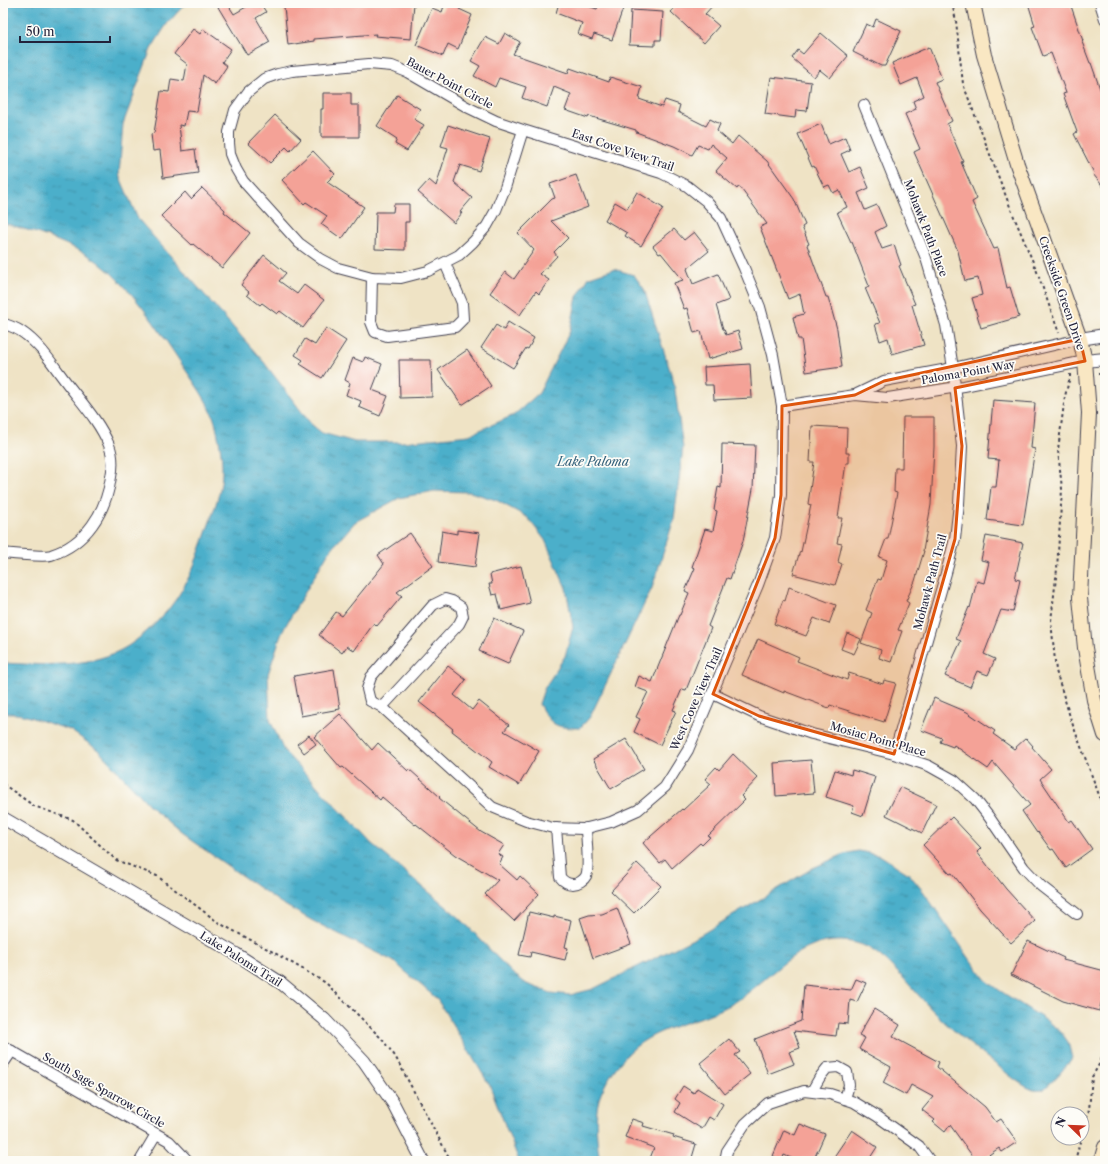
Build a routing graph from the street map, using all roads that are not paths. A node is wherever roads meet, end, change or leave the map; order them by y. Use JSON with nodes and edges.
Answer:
{"nodes":[{"id":1,"x":973,"y":3,"type":"edge"},
{"id":2,"x":1100,"y":3,"type":"edge"},
{"id":3,"x":1105,"y":19,"type":"edge"},
{"id":4,"x":864,"y":105,"type":"dead end"},
{"id":5,"x":522,"y":130,"type":"junction"},
{"id":6,"x":445,"y":263,"type":"junction"},
{"id":7,"x":372,"y":277,"type":"junction"},
{"id":8,"x":3,"y":323,"type":"edge"},
{"id":9,"x":1105,"y":336,"type":"edge"},
{"id":10,"x":1080,"y":339,"type":"junction"},
{"id":11,"x":1105,"y":359,"type":"edge"},
{"id":12,"x":1085,"y":361,"type":"junction"},
{"id":13,"x":953,"y":368,"type":"junction"},
{"id":14,"x":955,"y":388,"type":"junction"},
{"id":15,"x":855,"y":395,"type":"junction"},
{"id":16,"x":782,"y":406,"type":"junction"},
{"id":17,"x":3,"y":553,"type":"edge"},
{"id":18,"x":713,"y":694,"type":"junction"},
{"id":19,"x":382,"y":707,"type":"junction"},
{"id":20,"x":1105,"y":735,"type":"edge"},
{"id":21,"x":894,"y":754,"type":"junction"},
{"id":22,"x":3,"y":818,"type":"edge"},
{"id":23,"x":556,"y":828,"type":"junction"},
{"id":24,"x":586,"y":828,"type":"junction"},
{"id":25,"x":1077,"y":914,"type":"dead end"},
{"id":26,"x":7,"y":1048,"type":"edge"},
{"id":27,"x":3,"y":1064,"type":"edge"},
{"id":28,"x":808,"y":1091,"type":"junction"},
{"id":29,"x":845,"y":1099,"type":"junction"},
{"id":30,"x":156,"y":1134,"type":"junction"},
{"id":31,"x":1105,"y":1147,"type":"edge"},
{"id":32,"x":140,"y":1161,"type":"edge"},
{"id":33,"x":188,"y":1161,"type":"edge"},
{"id":34,"x":423,"y":1161,"type":"edge"},
{"id":35,"x":725,"y":1161,"type":"edge"},
{"id":36,"x":930,"y":1161,"type":"edge"},
{"id":37,"x":1101,"y":1161,"type":"edge"}],
"edges":[{"from":1,"to":10,"type":"main road","name":"Creekside Green Drive"},
{"from":2,"to":3,"type":"street"},
{"from":4,"to":13,"type":"street","name":"Mohawk Path Place"},
{"from":5,"to":6,"type":"street","name":"Bauer Point Circle"},
{"from":5,"to":7,"type":"street","name":"Bauer Point Circle"},
{"from":5,"to":16,"type":"street","name":"East Cove View Trail"},
{"from":6,"to":7,"type":"street","name":"Bauer Point Circle"},
{"from":6,"to":7,"type":"street"},
{"from":8,"to":17,"type":"street"},
{"from":9,"to":10,"type":"street"},
{"from":10,"to":12,"type":"main road","name":"Creekside Green Drive"},
{"from":10,"to":13,"type":"street","name":"Paloma Point Way"},
{"from":11,"to":12,"type":"street"},
{"from":12,"to":14,"type":"street","name":"Paloma Point Way"},
{"from":12,"to":20,"type":"main road","name":"Creekside Green Drive"},
{"from":13,"to":14,"type":"street","name":"Mohawk Path Place"},
{"from":13,"to":15,"type":"street","name":"Paloma Point Way"},
{"from":14,"to":15,"type":"street","name":"Paloma Point Way"},
{"from":14,"to":21,"type":"street","name":"Mohawk Path Trail"},
{"from":15,"to":16,"type":"street","name":"Paloma Point Way"},
{"from":16,"to":18,"type":"street","name":"West Cove View Trail"},
{"from":18,"to":21,"type":"street","name":"Mosiac Point Place"},
{"from":18,"to":24,"type":"street","name":"West Cove View Trail"},
{"from":19,"to":19,"type":"street","name":"West Cove View Trail"},
{"from":19,"to":23,"type":"street","name":"West Cove View Trail"},
{"from":21,"to":25,"type":"street","name":"Mosiac Point Place"},
{"from":22,"to":34,"type":"street","name":"Lake Paloma Trail"},
{"from":23,"to":24,"type":"street","name":"West Cove View Trail"},
{"from":23,"to":24,"type":"street"},
{"from":26,"to":27,"type":"street"},
{"from":26,"to":30,"type":"street","name":"South Sage Sparrow Circle"},
{"from":28,"to":29,"type":"street"},
{"from":28,"to":29,"type":"street"},
{"from":28,"to":35,"type":"street"},
{"from":29,"to":36,"type":"street"},
{"from":30,"to":32,"type":"street"},
{"from":30,"to":33,"type":"street","name":"South Sage Sparrow Circle"},
{"from":31,"to":37,"type":"main road"}]}
